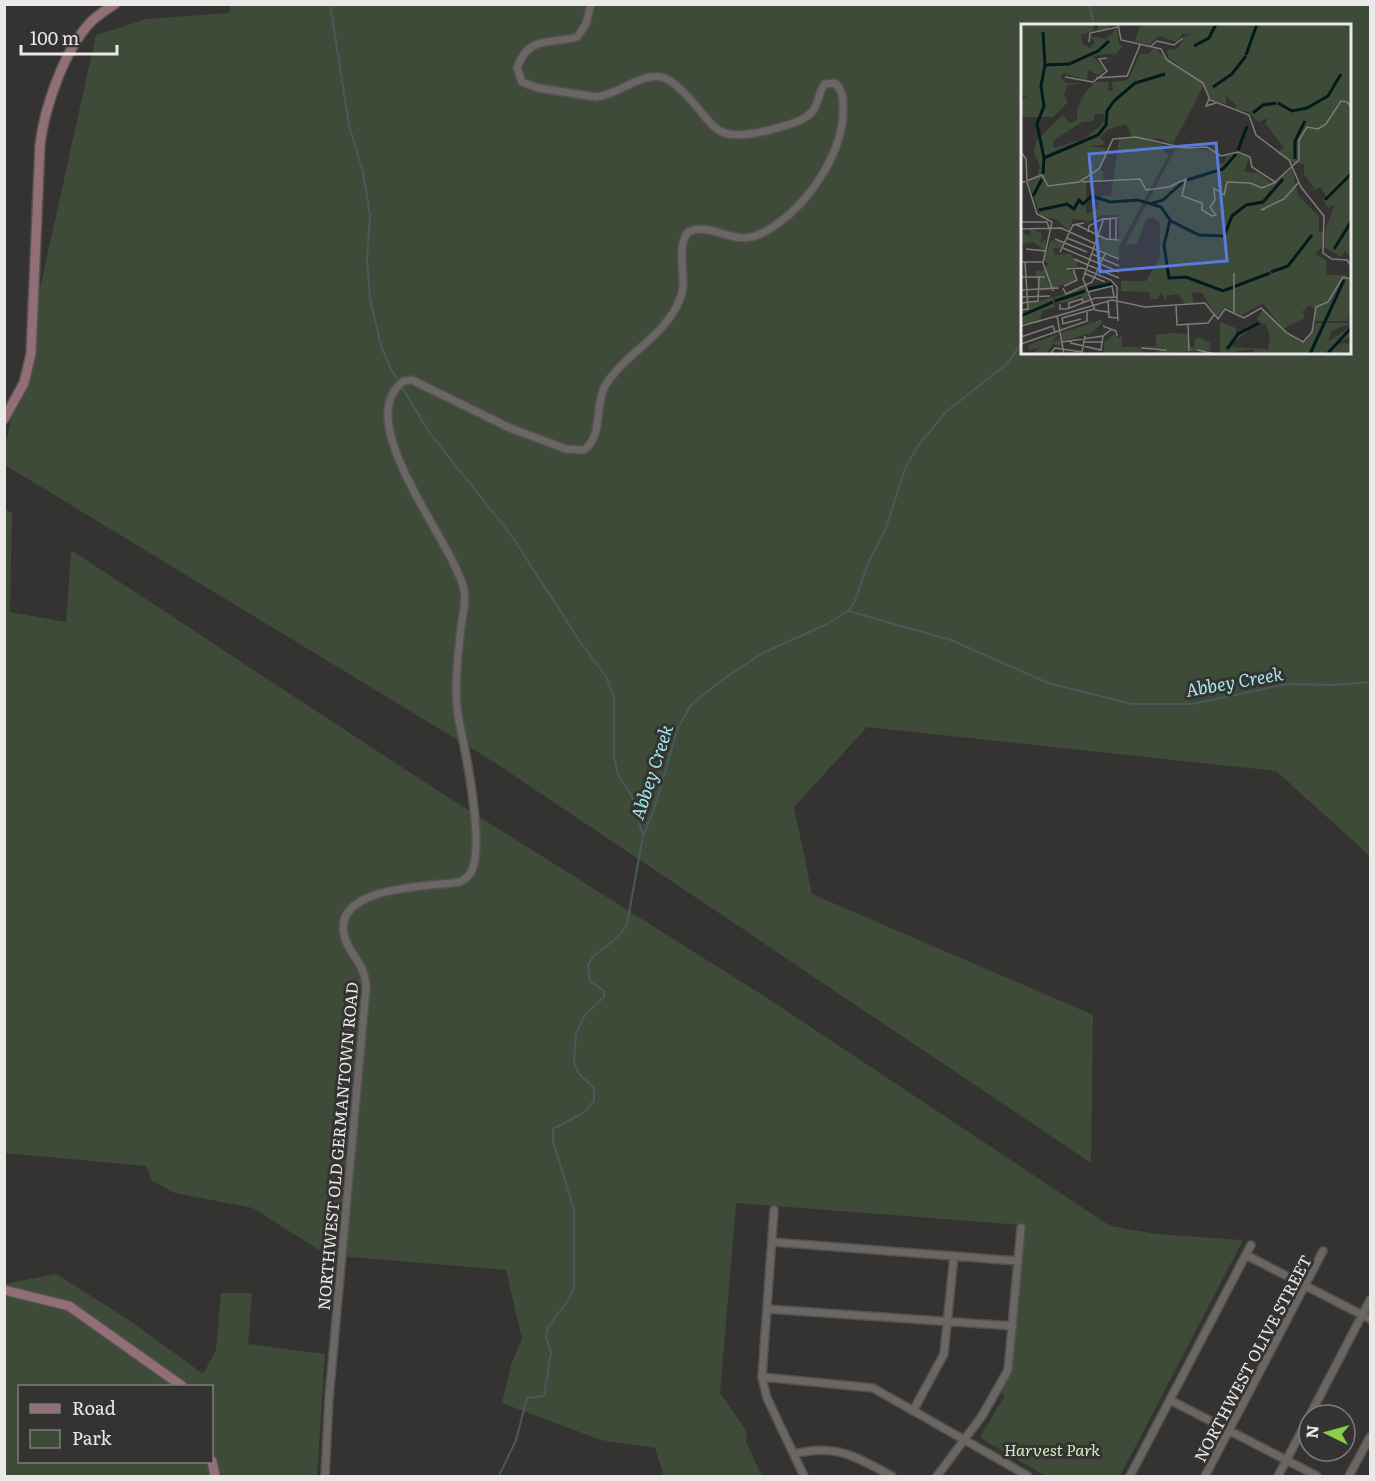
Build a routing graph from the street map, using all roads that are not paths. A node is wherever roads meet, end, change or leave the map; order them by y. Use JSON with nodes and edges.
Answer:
{"nodes":[{"id":1,"x":115,"y":4,"type":"edge"},
{"id":2,"x":591,"y":4,"type":"edge"},
{"id":3,"x":4,"y":419,"type":"edge"},
{"id":4,"x":774,"y":1210,"type":"dead end"},
{"id":5,"x":1021,"y":1228,"type":"dead end"},
{"id":6,"x":771,"y":1242,"type":"junction"},
{"id":7,"x":1251,"y":1245,"type":"dead end"},
{"id":8,"x":1323,"y":1251,"type":"dead end"},
{"id":9,"x":1246,"y":1255,"type":"junction"},
{"id":10,"x":954,"y":1256,"type":"junction"},
{"id":11,"x":1018,"y":1261,"type":"junction"},
{"id":12,"x":1306,"y":1285,"type":"junction"},
{"id":13,"x":4,"y":1290,"type":"edge"},
{"id":14,"x":1371,"y":1300,"type":"edge"},
{"id":15,"x":767,"y":1309,"type":"junction"},
{"id":16,"x":1363,"y":1315,"type":"junction"},
{"id":17,"x":1371,"y":1319,"type":"edge"},
{"id":18,"x":948,"y":1322,"type":"junction"},
{"id":19,"x":1013,"y":1326,"type":"junction"},
{"id":20,"x":762,"y":1377,"type":"junction"},
{"id":21,"x":181,"y":1385,"type":"edge"},
{"id":22,"x":1170,"y":1400,"type":"junction"},
{"id":23,"x":1317,"y":1403,"type":"edge"},
{"id":24,"x":913,"y":1411,"type":"junction"},
{"id":25,"x":1229,"y":1431,"type":"junction"},
{"id":26,"x":1371,"y":1437,"type":"edge"},
{"id":27,"x":964,"y":1440,"type":"junction"},
{"id":28,"x":1297,"y":1440,"type":"edge"},
{"id":29,"x":794,"y":1454,"type":"junction"},
{"id":30,"x":1286,"y":1460,"type":"junction"},
{"id":31,"x":325,"y":1476,"type":"edge"},
{"id":32,"x":804,"y":1476,"type":"edge"},
{"id":33,"x":892,"y":1476,"type":"edge"},
{"id":34,"x":937,"y":1476,"type":"edge"},
{"id":35,"x":1028,"y":1476,"type":"edge"},
{"id":36,"x":1130,"y":1476,"type":"edge"},
{"id":37,"x":1205,"y":1476,"type":"edge"},
{"id":38,"x":1278,"y":1476,"type":"edge"},
{"id":39,"x":1317,"y":1476,"type":"edge"},
{"id":40,"x":1349,"y":1476,"type":"edge"}],
"edges":[{"from":1,"to":3,"type":"main road"},
{"from":2,"to":31,"type":"street","name":"NORTHWEST OLD GERMANTOWN ROAD"},
{"from":4,"to":6,"type":"street"},
{"from":5,"to":11,"type":"street"},
{"from":6,"to":10,"type":"street"},
{"from":6,"to":15,"type":"street"},
{"from":7,"to":9,"type":"street"},
{"from":8,"to":12,"type":"street","name":"NORTHWEST OLIVE STREET"},
{"from":9,"to":12,"type":"street"},
{"from":9,"to":22,"type":"street"},
{"from":10,"to":11,"type":"street"},
{"from":10,"to":18,"type":"street"},
{"from":11,"to":19,"type":"street"},
{"from":12,"to":16,"type":"street"},
{"from":12,"to":25,"type":"street","name":"NORTHWEST OLIVE STREET"},
{"from":13,"to":21,"type":"main road"},
{"from":14,"to":16,"type":"street"},
{"from":15,"to":18,"type":"street"},
{"from":15,"to":20,"type":"street"},
{"from":16,"to":17,"type":"street"},
{"from":16,"to":23,"type":"street"},
{"from":18,"to":19,"type":"street"},
{"from":18,"to":24,"type":"street"},
{"from":19,"to":27,"type":"street"},
{"from":20,"to":24,"type":"street"},
{"from":20,"to":29,"type":"street"},
{"from":22,"to":25,"type":"street"},
{"from":22,"to":36,"type":"street"},
{"from":24,"to":27,"type":"street"},
{"from":25,"to":30,"type":"street"},
{"from":25,"to":37,"type":"street","name":"NORTHWEST OLIVE STREET"},
{"from":26,"to":40,"type":"street"},
{"from":27,"to":34,"type":"street"},
{"from":27,"to":35,"type":"street"},
{"from":28,"to":30,"type":"street"},
{"from":29,"to":32,"type":"street"},
{"from":29,"to":33,"type":"street"},
{"from":30,"to":38,"type":"street"},
{"from":30,"to":39,"type":"street"}]}
